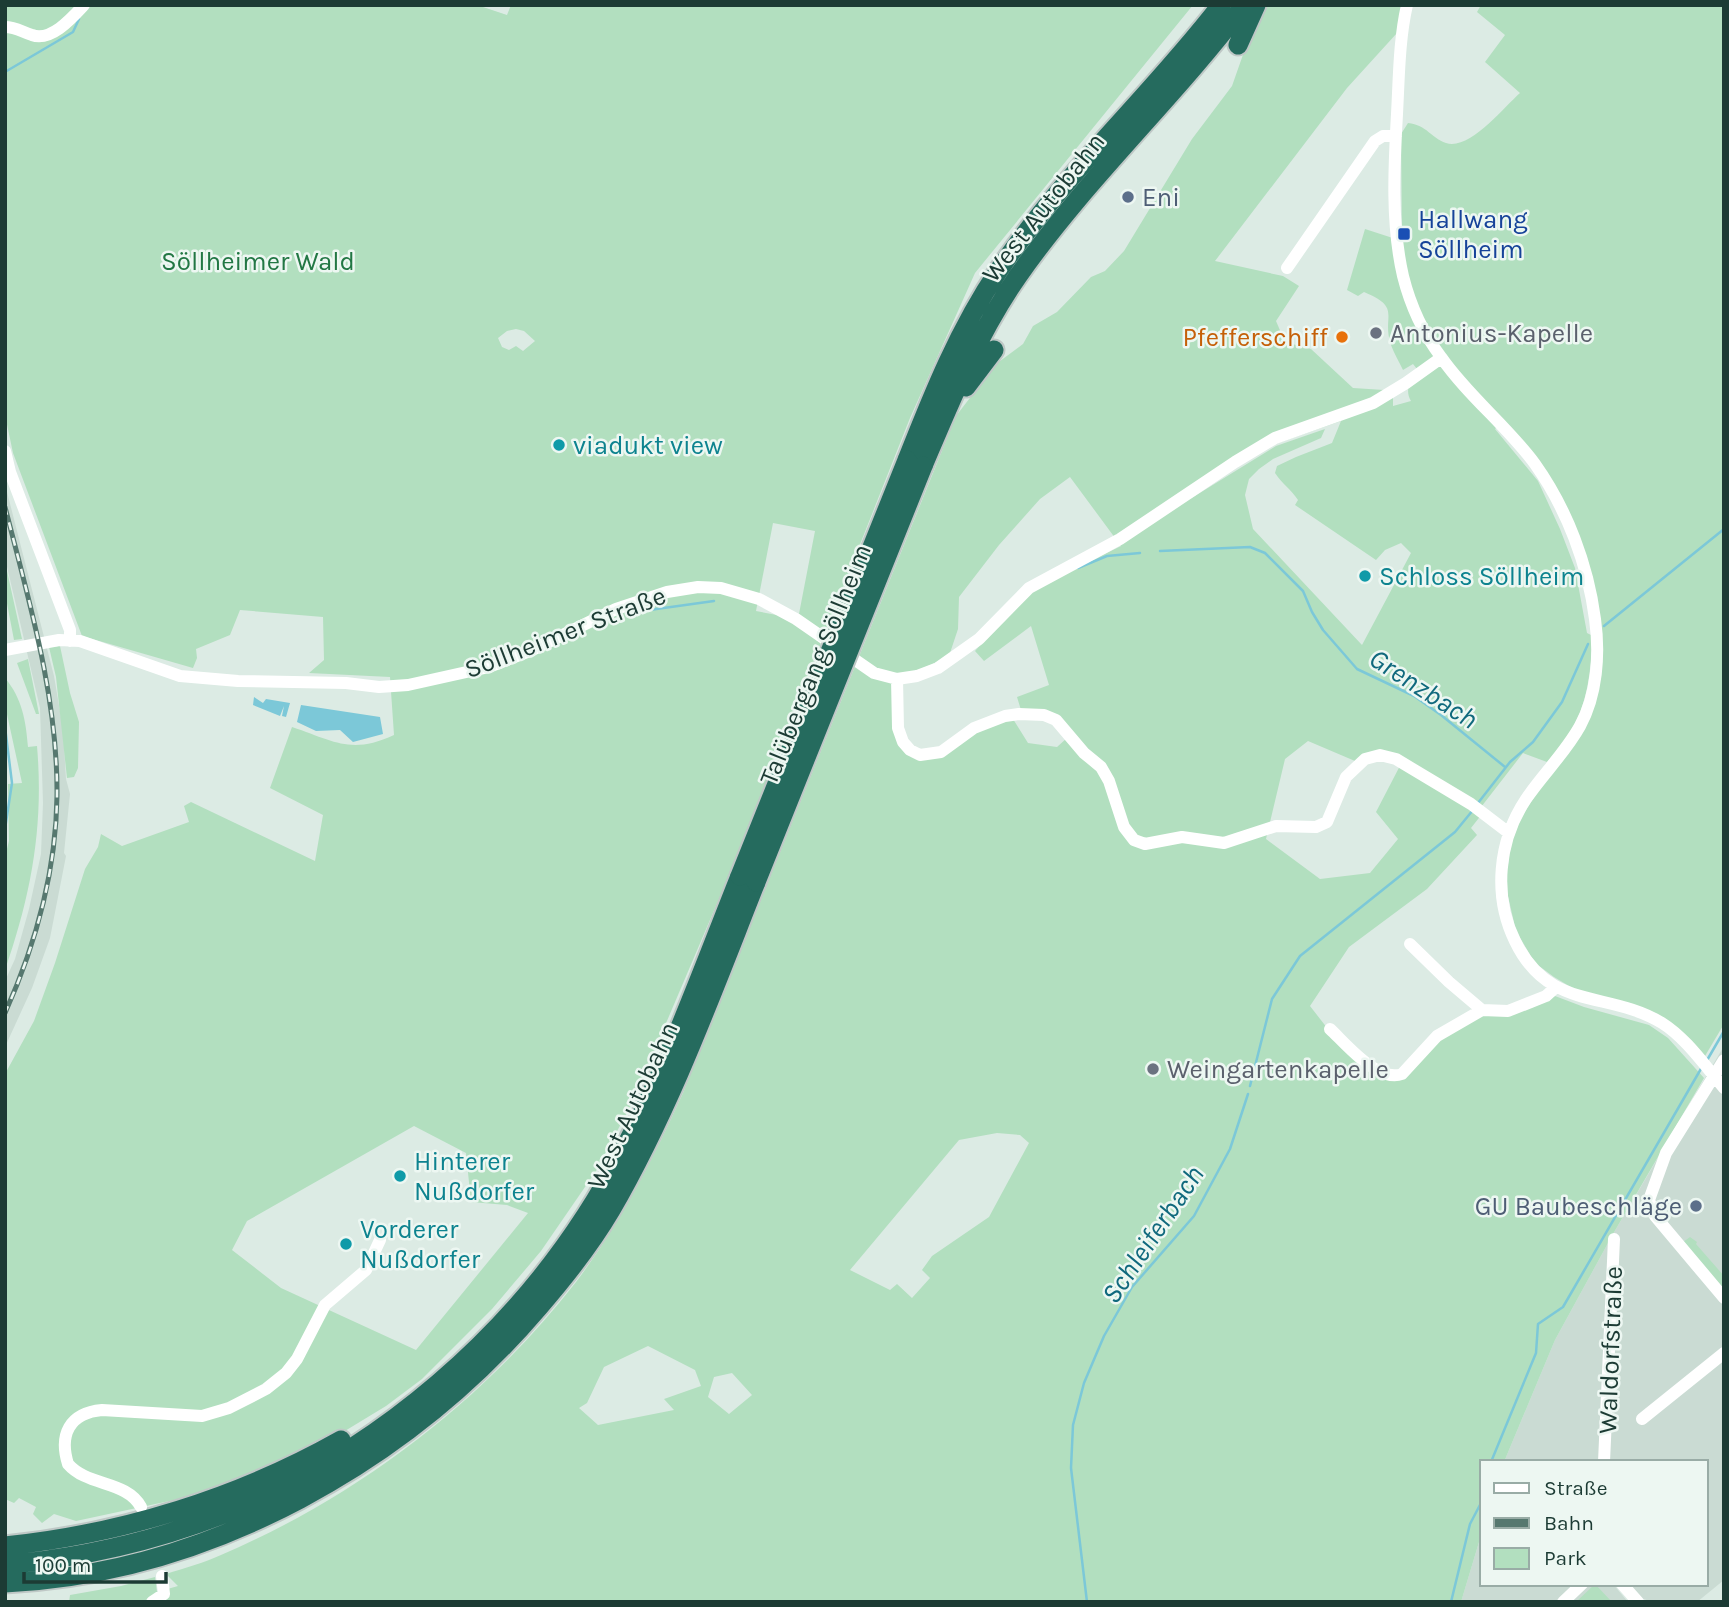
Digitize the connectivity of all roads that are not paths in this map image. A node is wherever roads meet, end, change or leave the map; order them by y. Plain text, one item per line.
1 (84, 5) edge
2 (1221, 5) edge
3 (1244, 5) edge
4 (1256, 5) edge
5 (1407, 5) edge
6 (5, 27) edge
7 (1238, 45) dead end
8 (1396, 136) junction
9 (1287, 268) dead end
10 (994, 350) dead end
11 (1441, 358) junction
12 (940, 425) junction
13 (5, 450) edge
14 (915, 463) junction
15 (70, 640) junction
16 (5, 650) edge
17 (897, 679) junction
18 (1509, 833) junction
19 (748, 879) junction
20 (1410, 944) dead end
21 (1556, 987) junction
22 (1482, 1010) junction
23 (1330, 1028) dead end
24 (1724, 1060) edge
25 (1713, 1075) junction
26 (1724, 1088) edge
27 (1614, 1239) dead end
28 (380, 1240) dead end
29 (1724, 1298) edge
30 (1724, 1353) edge
31 (1642, 1419) dead end
32 (390, 1421) junction
33 (1604, 1460) edge
34 (137, 1516) junction
35 (38, 1529) dead end
36 (5, 1546) edge
37 (5, 1564) edge
38 (162, 1576) dead end
39 (5, 1583) edge
40 (1579, 1586) edge
41 (1624, 1586) edge
42 (152, 1602) edge
43 (1563, 1602) edge
44 (1638, 1602) edge

1 - 6 street
2 - 14 highway, West Autobahn
3 - 12 highway, West Autobahn
4 - 7 highway
5 - 8 street
8 - 9 street
8 - 11 street
10 - 12 highway
11 - 17 street
11 - 18 street
12 - 14 highway, West Autobahn
13 - 15 street
14 - 19 highway, Talübergang Söllheim, bridge
15 - 16 street, Söllheimer Straße
15 - 17 street, Söllheimer Straße
17 - 18 street
18 - 21 street
19 - 32 highway, West Autobahn
19 - 39 highway, West Autobahn
20 - 22 street
21 - 22 street
21 - 25 street
22 - 23 street
24 - 25 street
25 - 26 street
25 - 29 street
27 - 33 street, Waldorfstraße
28 - 34 street
30 - 31 street
32 - 34 highway
32 - 37 highway, West Autobahn
34 - 35 highway
34 - 36 highway
38 - 42 street
40 - 43 street
41 - 44 street

